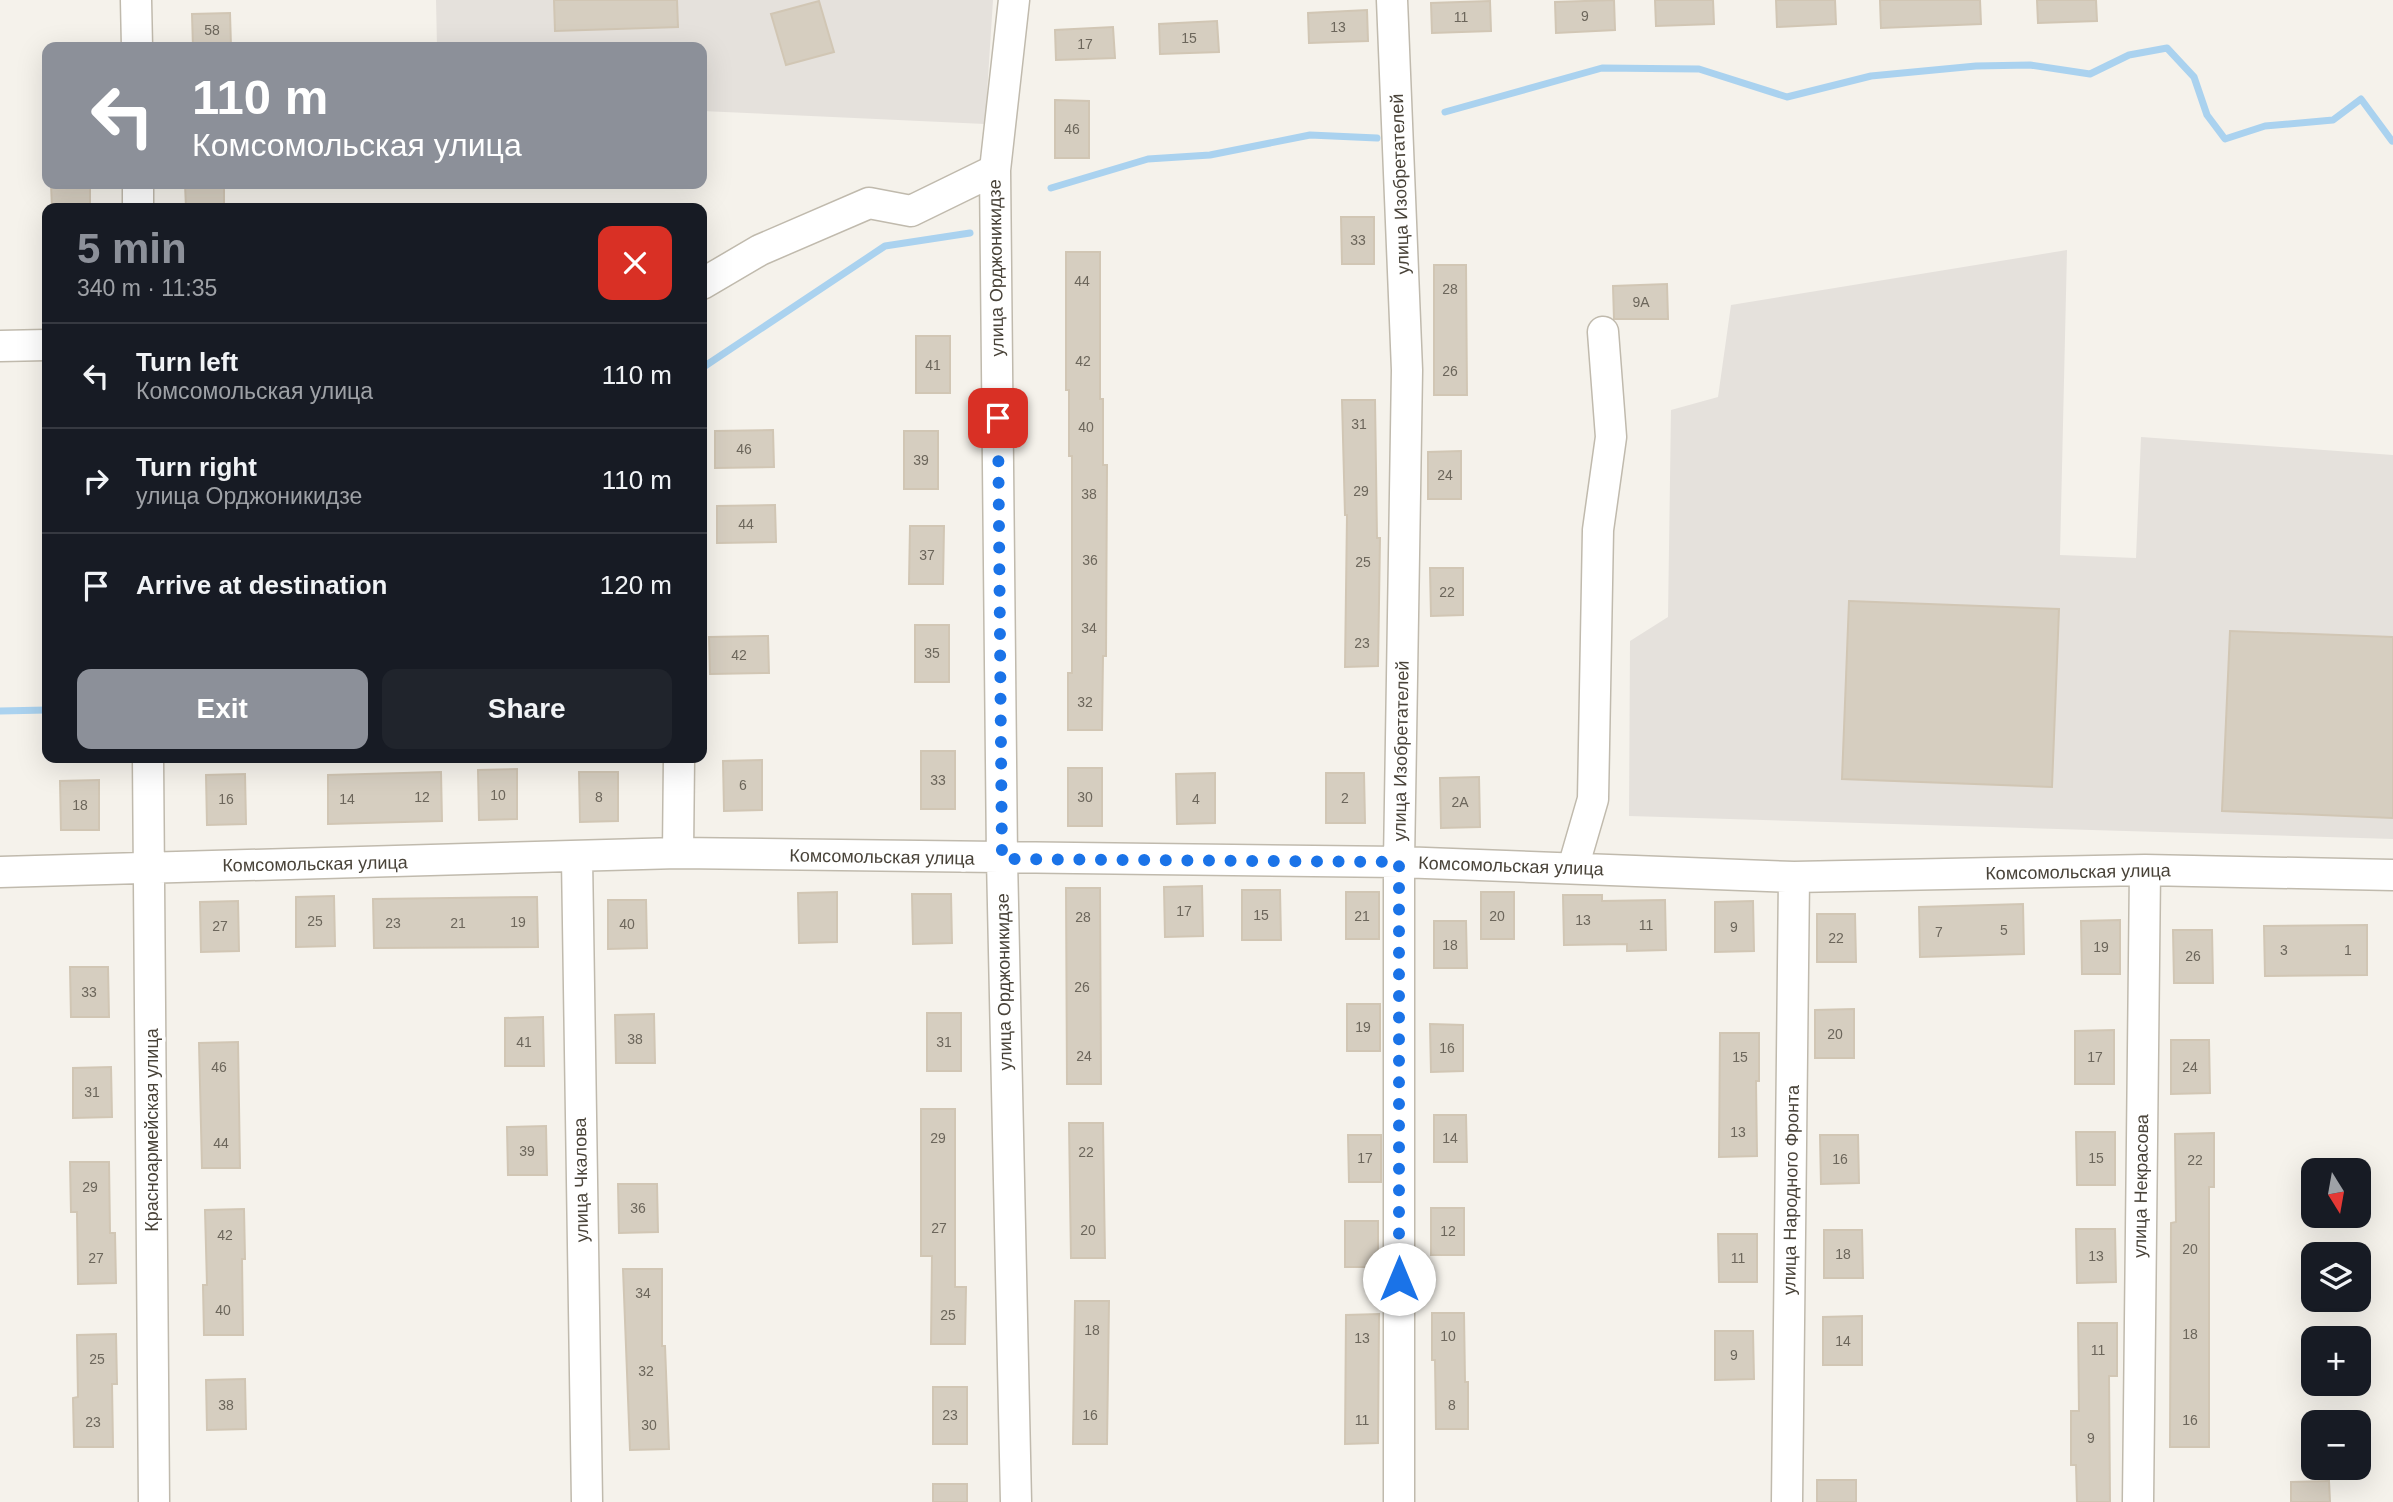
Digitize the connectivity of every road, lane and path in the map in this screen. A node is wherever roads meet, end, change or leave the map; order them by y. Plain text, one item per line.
1 (136, 0) edge
2 (1014, 0) edge
3 (1392, 0) edge
4 (137, 42) edge
5 (995, 170) junction
6 (707, 281) edge
7 (1602, 332) dead end
8 (42, 345) edge
9 (0, 346) edge
10 (148, 763) edge
11 (679, 763) edge
12 (678, 853) junction
13 (577, 858) junction
14 (1002, 859) junction
15 (1399, 862) junction
16 (150, 868) junction
17 (1573, 868) junction
18 (2145, 870) junction
19 (0, 872) edge
20 (2393, 875) edge
21 (1794, 877) junction
22 (154, 1502) edge
23 (587, 1502) edge
24 (1016, 1502) edge
25 (1399, 1502) edge
26 (1787, 1502) edge
27 (2138, 1502) edge

1 - 4 street
2 - 5 street, улица Орджоникидзе
3 - 15 street, улица Изобретателей
5 - 6 street
5 - 14 street, улица Орджоникидзе
7 - 17 street
8 - 9 street
10 - 16 street, Красноармейская улица
11 - 12 street
12 - 13 street, Комсомольская улица
12 - 14 street, Комсомольская улица
13 - 16 street, Комсомольская улица
13 - 23 street, улица Чкалова
14 - 15 street, Комсомольская улица
14 - 24 street, улица Орджоникидзе
15 - 17 street, Комсомольская улица
15 - 25 street, улица Изобретателей
16 - 19 street, Комсомольская улица
16 - 22 street, Красноармейская улица
17 - 21 street, Комсомольская улица
18 - 20 street, Комсомольская улица
18 - 21 street, Комсомольская улица
18 - 27 street, улица Некрасова
21 - 26 street, улица Народного Фронта

